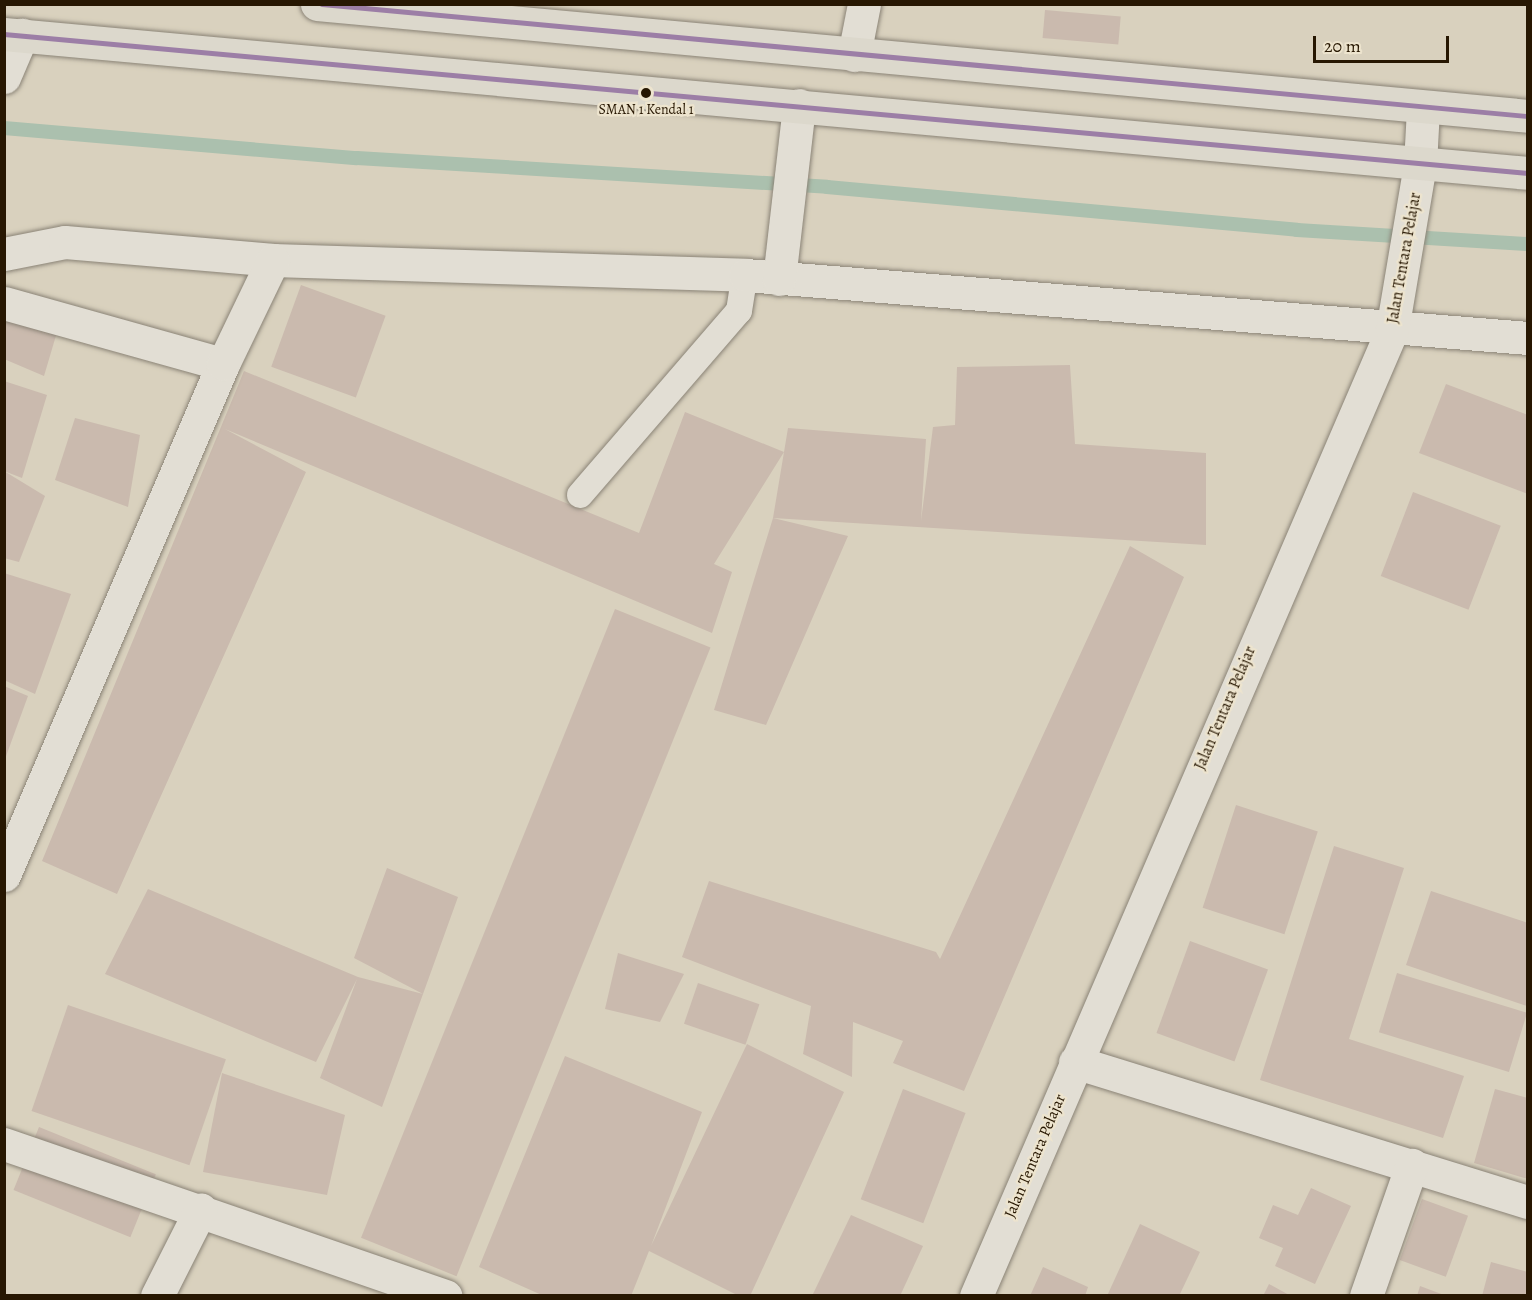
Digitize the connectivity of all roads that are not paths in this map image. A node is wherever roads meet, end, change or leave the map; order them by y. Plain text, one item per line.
1 (317, 4) edge
2 (864, 4) edge
3 (13, 35) edge
4 (854, 55) junction
5 (4, 77) edge
6 (799, 105) junction
7 (1423, 108) junction
8 (1527, 116) edge
9 (1420, 164) junction
10 (1527, 173) edge
11 (4, 254) edge
12 (273, 260) junction
13 (781, 265) junction
14 (746, 274) junction
15 (4, 303) edge
16 (1394, 318) junction
17 (1527, 338) edge
18 (222, 364) junction
19 (580, 495) dead end
20 (8, 855) edge
21 (1074, 1062) junction
22 (4, 1144) edge
23 (1412, 1165) junction
24 (1527, 1202) edge
25 (201, 1209) junction
26 (158, 1296) edge
27 (446, 1296) edge
28 (976, 1296) edge
29 (1366, 1296) edge

1 - 4 highway
2 - 4 street
3 - 5 street
3 - 6 highway
4 - 7 highway
6 - 9 highway
6 - 13 street
7 - 8 highway
7 - 9 street, Jalan Tentara Pelajar
9 - 10 highway
9 - 16 street, Jalan Tentara Pelajar
11 - 12 street
12 - 14 street
12 - 18 street
13 - 14 street
13 - 16 street
14 - 19 lane
15 - 18 street
16 - 17 street
16 - 21 street, Jalan Tentara Pelajar
18 - 20 street
21 - 23 street
21 - 28 street, Jalan Tentara Pelajar
22 - 25 street
23 - 24 street
23 - 29 street
25 - 26 street
25 - 27 street

